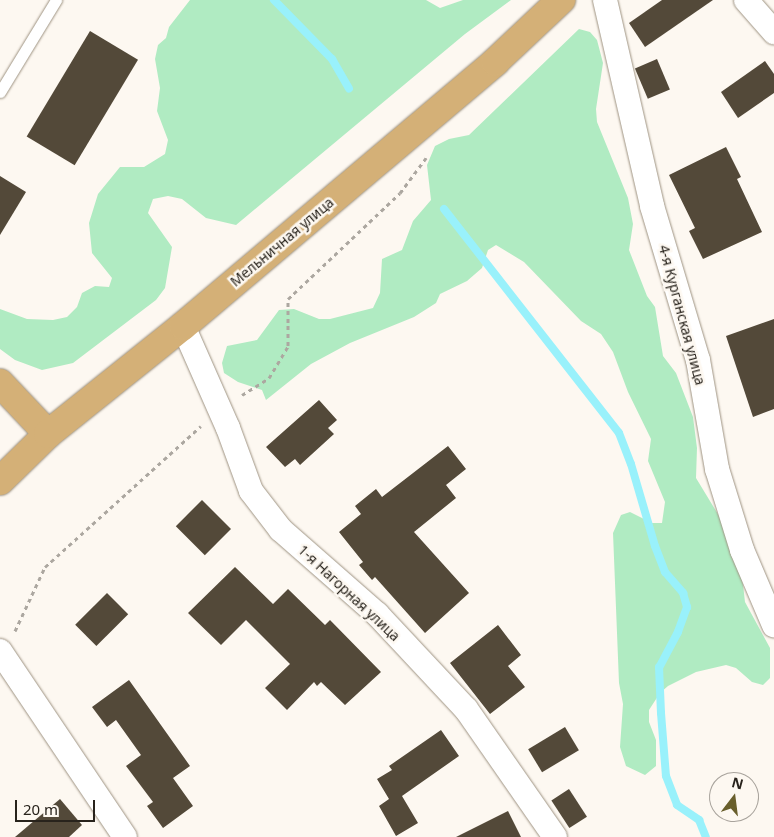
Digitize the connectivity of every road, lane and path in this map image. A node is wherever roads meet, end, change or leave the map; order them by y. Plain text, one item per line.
1 (56, 0) edge
2 (560, 0) edge
3 (605, 0) edge
4 (746, 0) edge
5 (774, 32) edge
6 (0, 92) edge
7 (428, 155) dead end
8 (183, 326) junction
9 (0, 383) edge
10 (220, 410) junction
11 (48, 434) junction
12 (0, 481) edge
13 (774, 625) edge
14 (2, 654) edge
15 (125, 837) edge
16 (555, 837) edge

1 - 6 lane
2 - 8 main road, Мельничная улица
3 - 13 street, 4-я Курганская улица
4 - 5 street
7 - 10 path
8 - 10 street, 1-я Нагорная улица
8 - 11 main road, Мельничная улица
9 - 11 main road
10 - 14 path
10 - 16 street, 1-я Нагорная улица
11 - 12 main road, Мельничная улица
14 - 15 street

